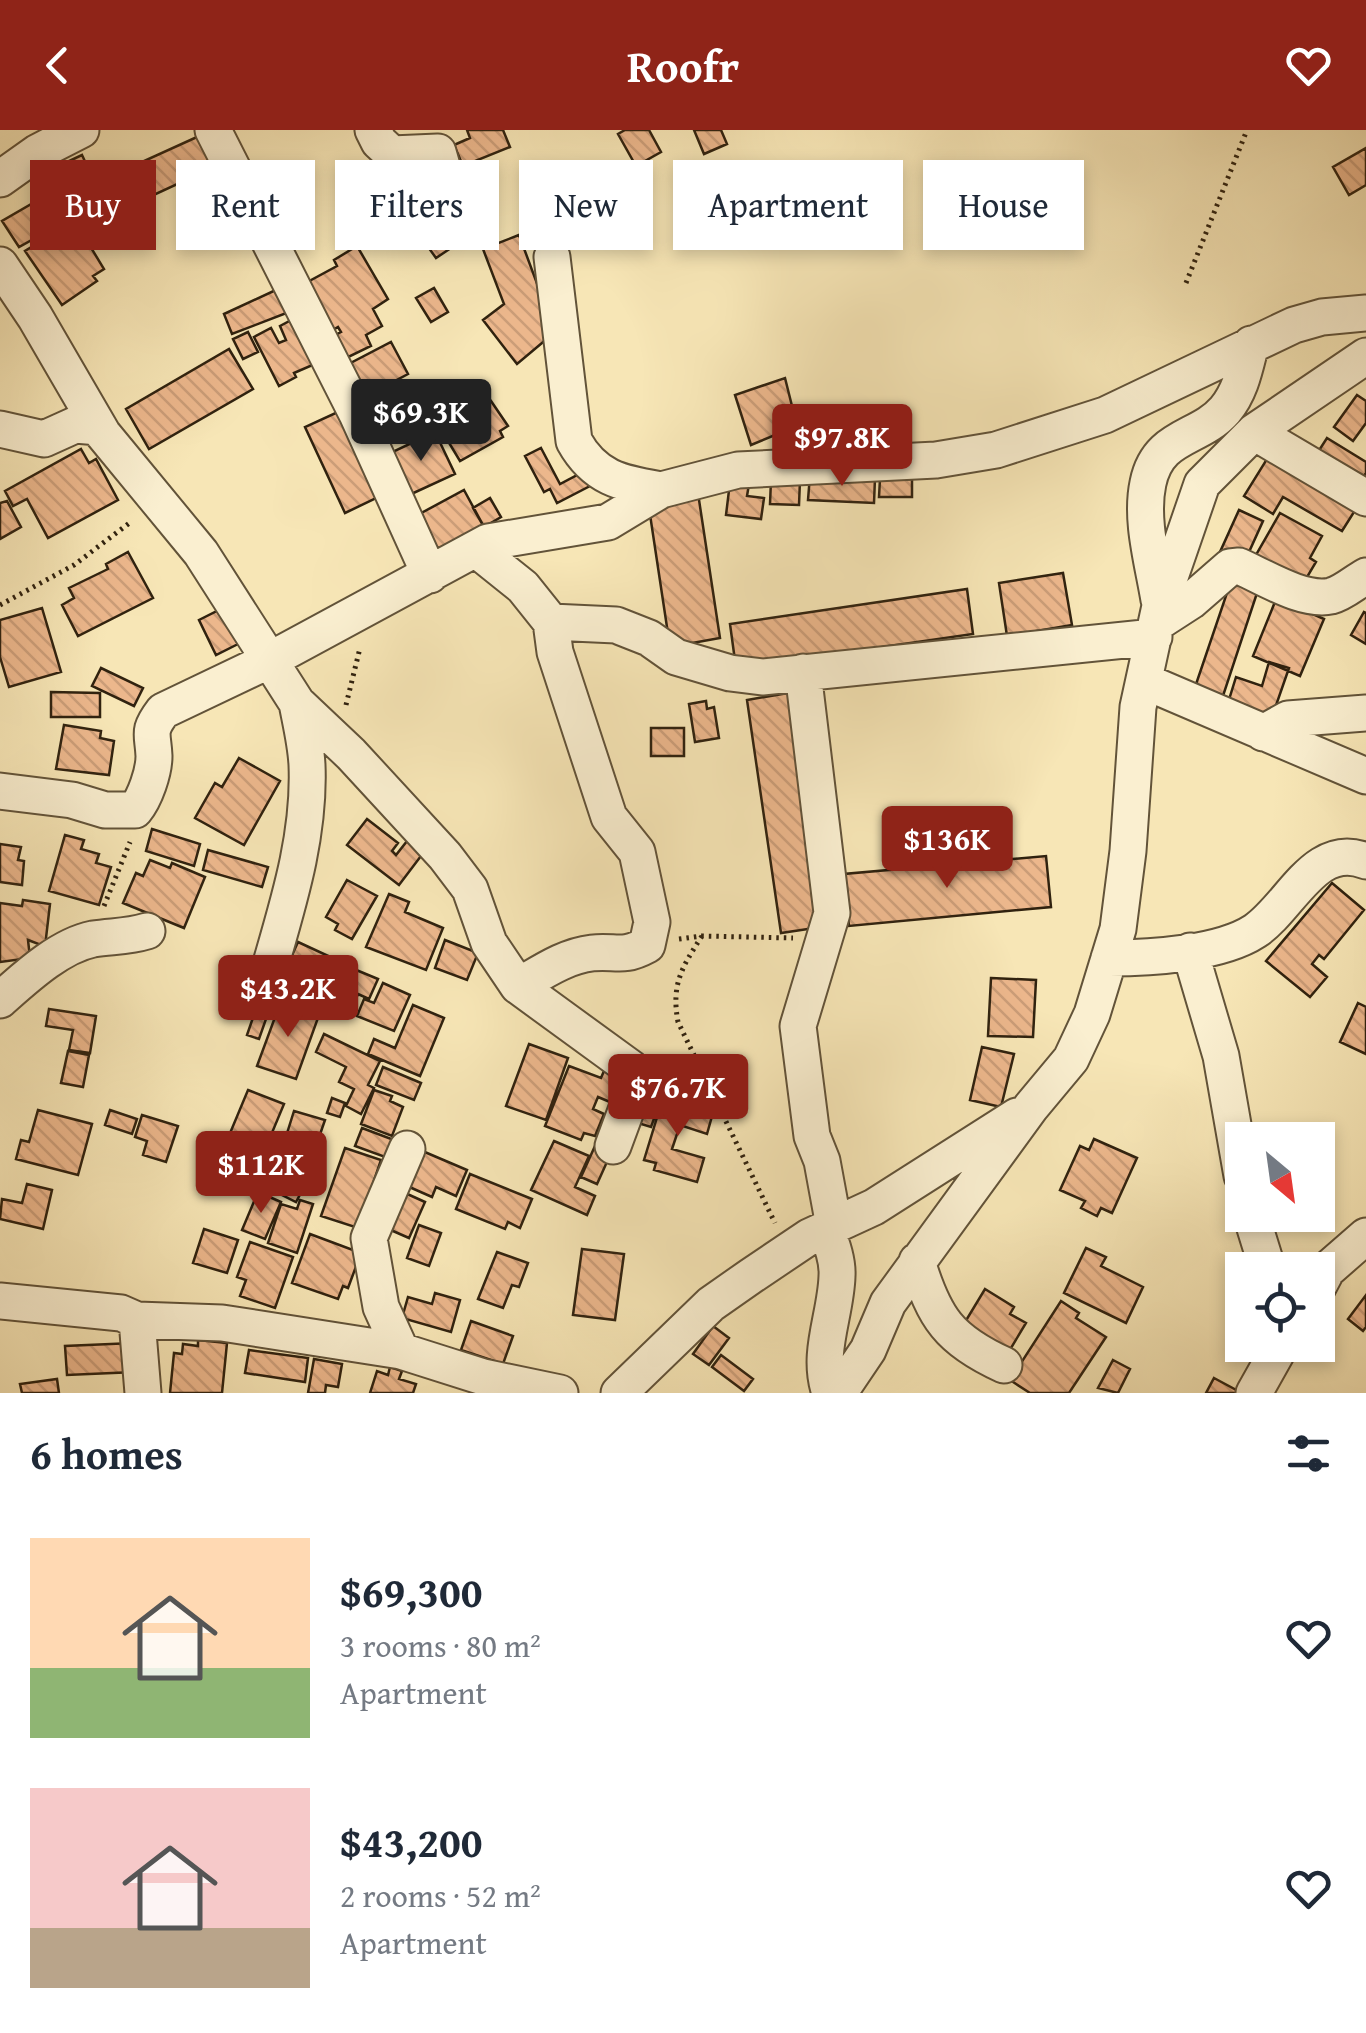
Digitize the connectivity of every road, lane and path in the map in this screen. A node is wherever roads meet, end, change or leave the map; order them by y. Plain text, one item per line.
1 (82, 130) edge
2 (213, 130) edge
3 (373, 130) edge
4 (1247, 130) edge
5 (440, 160) edge
6 (0, 179) edge
7 (552, 257) dead end
8 (0, 264) edge
9 (1186, 283) dead end
10 (1366, 313) edge
11 (1251, 344) junction
12 (1366, 356) edge
13 (99, 427) junction
14 (0, 429) edge
15 (1254, 432) junction
16 (660, 490) junction
17 (153, 496) junction
18 (1366, 498) edge
19 (476, 550) junction
20 (430, 575) junction
21 (1366, 576) edge
22 (0, 605) edge
23 (550, 622) junction
24 (1157, 622) junction
25 (364, 642) dead end
26 (268, 662) junction
27 (803, 672) junction
28 (1144, 681) junction
29 (297, 704) junction
30 (1366, 713) edge
31 (1366, 724) edge
32 (1263, 733) junction
33 (336, 740) junction
34 (1350, 769) edge
35 (0, 791) edge
36 (136, 810) junction
37 (1366, 861) edge
38 (147, 931) dead end
39 (702, 936) junction
40 (827, 936) junction
41 (76, 944) junction
42 (647, 945) junction
43 (1190, 951) junction
44 (1109, 958) junction
45 (268, 976) dead end
46 (518, 986) junction
47 (0, 1000) edge
48 (1031, 1108) junction
49 (1233, 1122) edge
50 (614, 1146) dead end
51 (407, 1148) dead end
52 (830, 1228) junction
53 (1366, 1236) edge
54 (789, 1251) junction
55 (918, 1261) junction
56 (1335, 1263) edge
57 (0, 1273) edge
58 (0, 1301) edge
59 (42, 1305) junction
60 (137, 1320) junction
61 (401, 1351) junction
62 (1268, 1362) edge
63 (1004, 1365) dead end
64 (482, 1385) edge
65 (143, 1393) edge
66 (560, 1393) edge
67 (619, 1393) edge
68 (830, 1393) edge
69 (839, 1393) edge
70 (1254, 1393) edge

1 - 6 street
2 - 20 street
3 - 5 street
4 - 9 path
7 - 16 street
8 - 13 street
10 - 11 street
11 - 16 street
11 - 24 street
12 - 15 street
13 - 14 street
13 - 17 street
15 - 18 street
15 - 24 street
16 - 19 street
17 - 22 path
17 - 26 street
19 - 20 street
19 - 23 street
20 - 26 street
21 - 24 street
23 - 27 street
23 - 42 street
24 - 27 street
24 - 28 street
25 - 33 path
26 - 29 street
26 - 36 street
27 - 40 street
28 - 32 street
28 - 44 street
29 - 33 street
29 - 45 street
30 - 32 street
31 - 34 street
32 - 34 street
33 - 46 street
35 - 36 street
36 - 41 path
37 - 43 street
38 - 41 street
39 - 40 path
39 - 42 path
39 - 54 path
40 - 52 street
41 - 47 street
42 - 46 street
43 - 44 street
43 - 49 street
44 - 48 street
46 - 50 street
48 - 52 street
48 - 55 street
51 - 61 street
52 - 54 street
52 - 68 street
53 - 56 street
54 - 67 street
55 - 63 street
55 - 69 street
57 - 59 street
58 - 59 street
59 - 60 street
60 - 61 street
60 - 65 street
61 - 64 street
62 - 70 street
64 - 66 street

